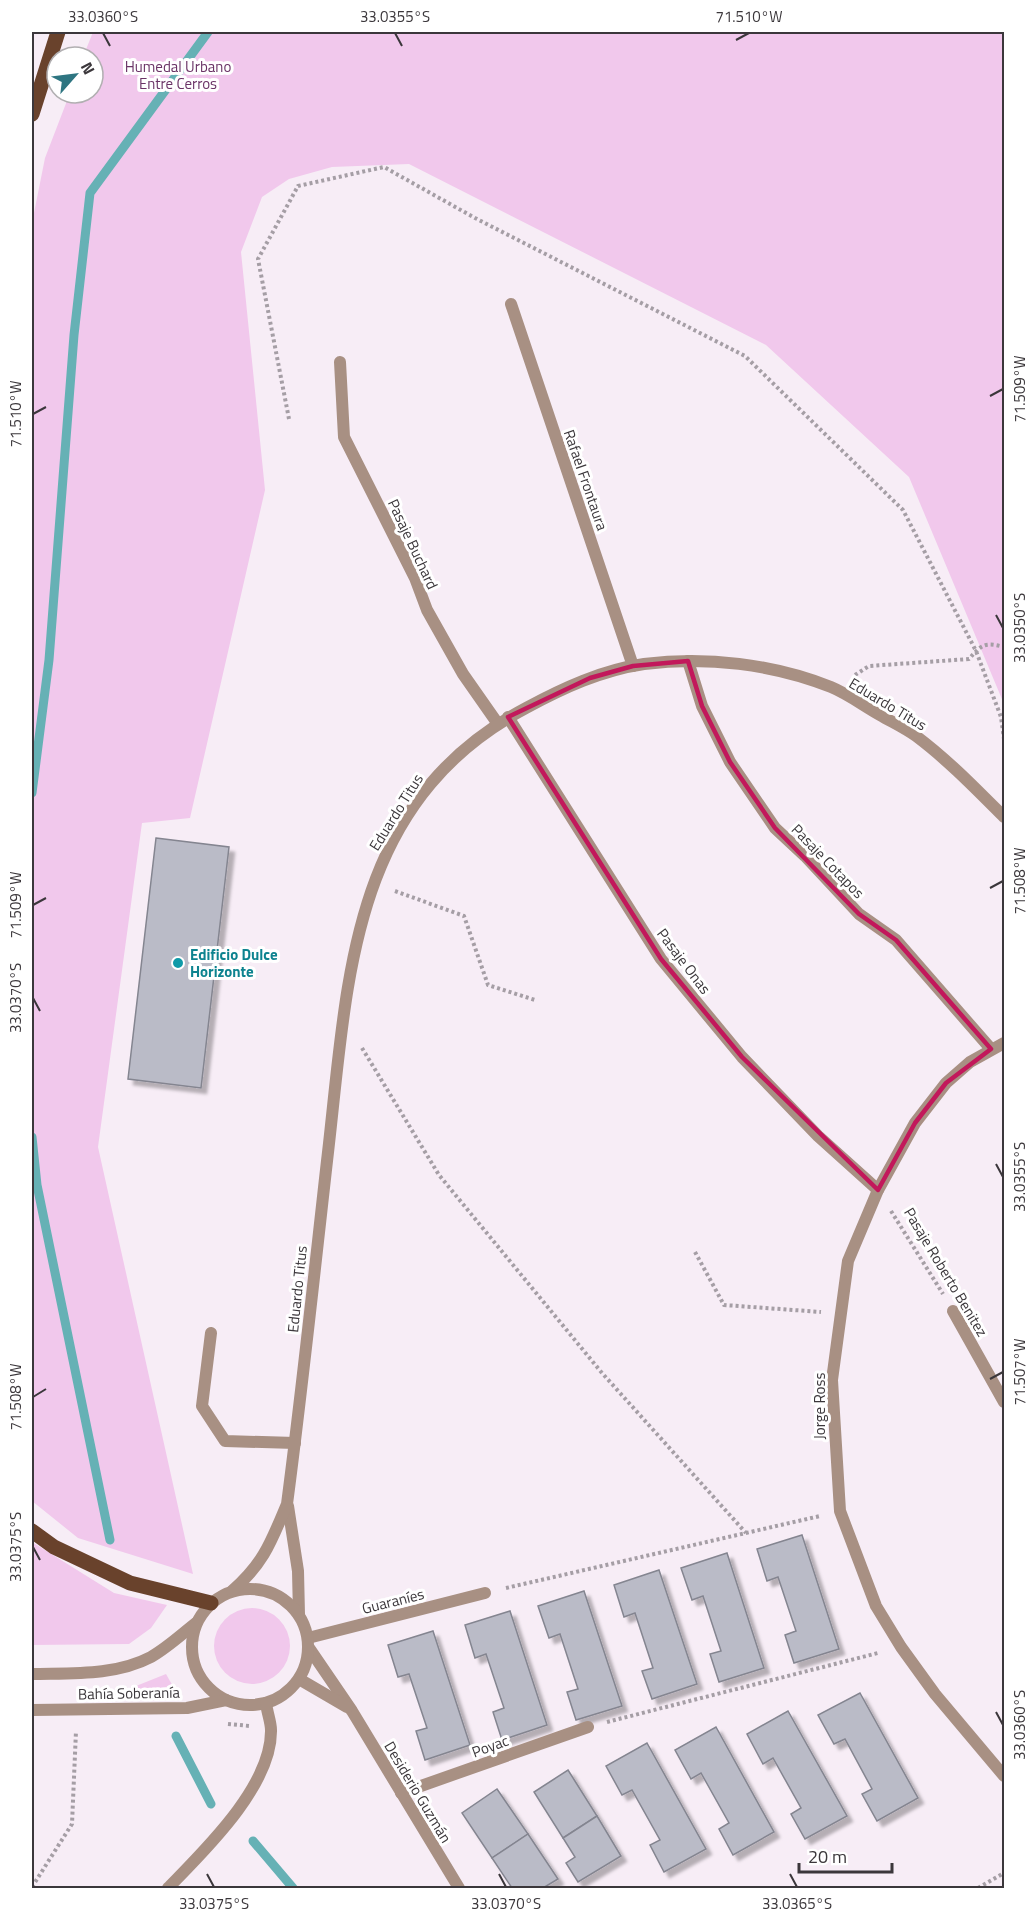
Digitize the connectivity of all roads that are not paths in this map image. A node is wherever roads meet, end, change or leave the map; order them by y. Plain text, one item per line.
1 (58, 32) edge
2 (32, 114) edge
3 (511, 304) dead end
4 (340, 362) dead end
5 (688, 661) junction
6 (633, 666) junction
7 (503, 721) junction
8 (1005, 817) edge
9 (1005, 1042) edge
10 (991, 1049) junction
11 (878, 1190) junction
12 (953, 1311) road end
13 (211, 1333) dead end
14 (1005, 1402) edge
15 (295, 1443) junction
16 (287, 1504) junction
17 (32, 1531) edge
18 (232, 1591) junction
19 (485, 1593) road end
20 (211, 1603) junction
21 (298, 1615) junction
22 (196, 1623) junction
23 (308, 1643) junction
24 (32, 1674) edge
25 (299, 1679) junction
26 (226, 1700) junction
27 (266, 1703) junction
28 (32, 1710) edge
29 (352, 1711) junction
30 (588, 1727) road end
31 (1005, 1776) edge
32 (401, 1793) junction
33 (168, 1888) edge
34 (459, 1888) edge

1 - 2 main road
3 - 6 street, Rafael Frontaura
4 - 7 street, Pasaje Buchard
5 - 6 street, Eduardo Titus
5 - 8 street, Eduardo Titus
5 - 10 street, Pasaje Cotapos
6 - 7 street, Eduardo Titus
7 - 11 street, Pasaje Onas
7 - 15 street, Eduardo Titus
9 - 10 street, Jorge Ross
10 - 11 street, Jorge Ross
11 - 31 street, Jorge Ross
12 - 14 street, Pasaje Roberto Benitez
13 - 15 street
15 - 16 street, Eduardo Titus
16 - 18 street, Eduardo Titus
16 - 21 street, Eduardo Titus
17 - 20 main road
18 - 20 street, Eduardo Titus
18 - 21 street, Eduardo Titus
19 - 23 street, Guaraníes
20 - 22 street, Eduardo Titus
21 - 23 street, Eduardo Titus
22 - 24 street, Bahía Soberanía
22 - 26 street
23 - 25 street
23 - 29 street, Desiderio Guzmán
25 - 27 street
25 - 29 street, Desiderio Guzmán
26 - 27 street
26 - 28 street, Bahía Soberanía
27 - 33 street
29 - 32 street, Desiderio Guzmán
30 - 32 street, Poyac
32 - 34 street, Desiderio Guzmán

